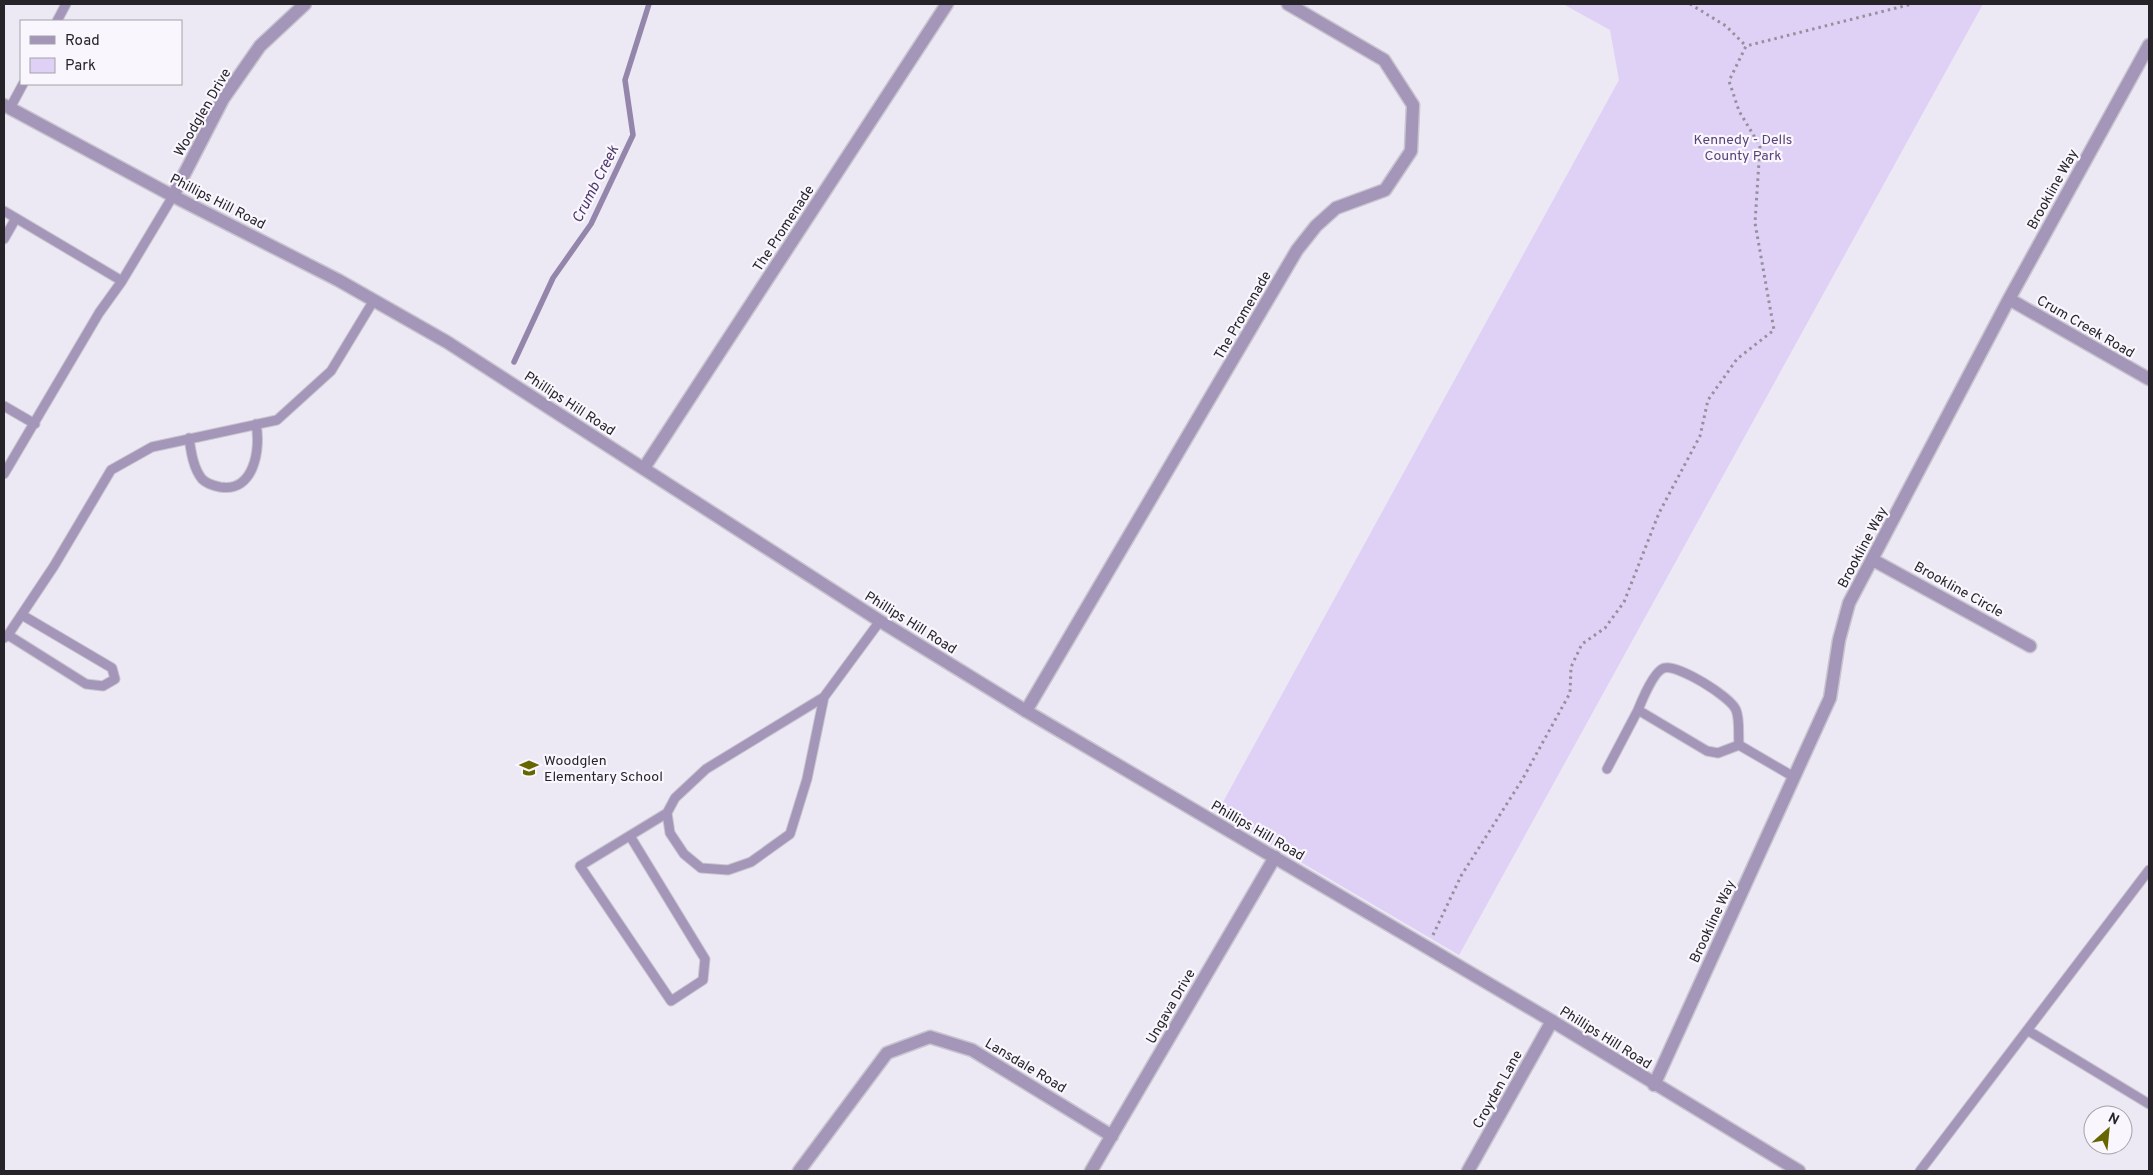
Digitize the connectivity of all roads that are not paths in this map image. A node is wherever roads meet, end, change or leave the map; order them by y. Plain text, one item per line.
1 (66, 4) edge
2 (305, 4) edge
3 (947, 4) edge
4 (1288, 4) edge
5 (58, 20) edge
6 (2149, 45) edge
7 (22, 85) edge
8 (7, 107) edge
9 (173, 196) junction
10 (4, 211) edge
11 (16, 218) junction
12 (4, 239) edge
13 (122, 281) junction
14 (2009, 299) junction
15 (374, 300) junction
16 (2149, 379) edge
17 (4, 406) edge
18 (35, 424) junction
19 (256, 424) junction
20 (189, 438) junction
21 (644, 468) junction
22 (4, 474) edge
23 (1873, 560) junction
24 (22, 614) junction
25 (880, 621) junction
26 (6, 636) edge
27 (2030, 646) dead end
28 (824, 697) junction
29 (1638, 710) junction
30 (1026, 711) junction
31 (1739, 745) junction
32 (1607, 769) dead end
33 (1794, 777) junction
34 (667, 813) junction
35 (630, 836) junction
36 (1275, 857) junction
37 (2149, 870) edge
38 (1552, 1021) junction
39 (2027, 1030) junction
40 (1654, 1085) junction
41 (2149, 1104) edge
42 (1112, 1136) junction
43 (799, 1171) edge
44 (1092, 1171) edge
45 (1468, 1171) edge
46 (1799, 1171) edge
47 (1920, 1171) edge

1 - 5 lane
2 - 9 street, Woodglen Drive
3 - 21 street, The Promenade
4 - 30 street, The Promenade
6 - 14 street, Brookline Way
7 - 8 lane
8 - 9 street, Phillips Hill Road
9 - 13 lane
9 - 15 street, Phillips Hill Road
10 - 11 lane
11 - 12 lane
11 - 13 lane
13 - 18 lane
14 - 16 street, Crum Creek Road
14 - 23 street, Brookline Way
15 - 19 lane
15 - 21 street, Phillips Hill Road
17 - 18 lane
18 - 22 lane
19 - 20 lane
19 - 20 lane
20 - 24 lane
21 - 25 street, Phillips Hill Road
23 - 27 street, Brookline Circle
23 - 33 street, Brookline Way
24 - 26 lane
24 - 26 lane
25 - 28 lane
25 - 30 street, Phillips Hill Road
28 - 34 lane
28 - 34 lane
29 - 31 lane
29 - 31 lane
29 - 32 lane
30 - 36 street, Phillips Hill Road
31 - 33 lane
33 - 40 street, Brookline Way
34 - 35 lane
35 - 35 lane
36 - 38 street, Phillips Hill Road
36 - 42 street, Ungava Drive
37 - 39 lane
38 - 40 street, Phillips Hill Road
38 - 45 street, Croyden Lane
39 - 41 lane
39 - 47 lane
40 - 46 street, Phillips Hill Road
42 - 43 street, Lansdale Road
42 - 44 street, Ungava Drive

